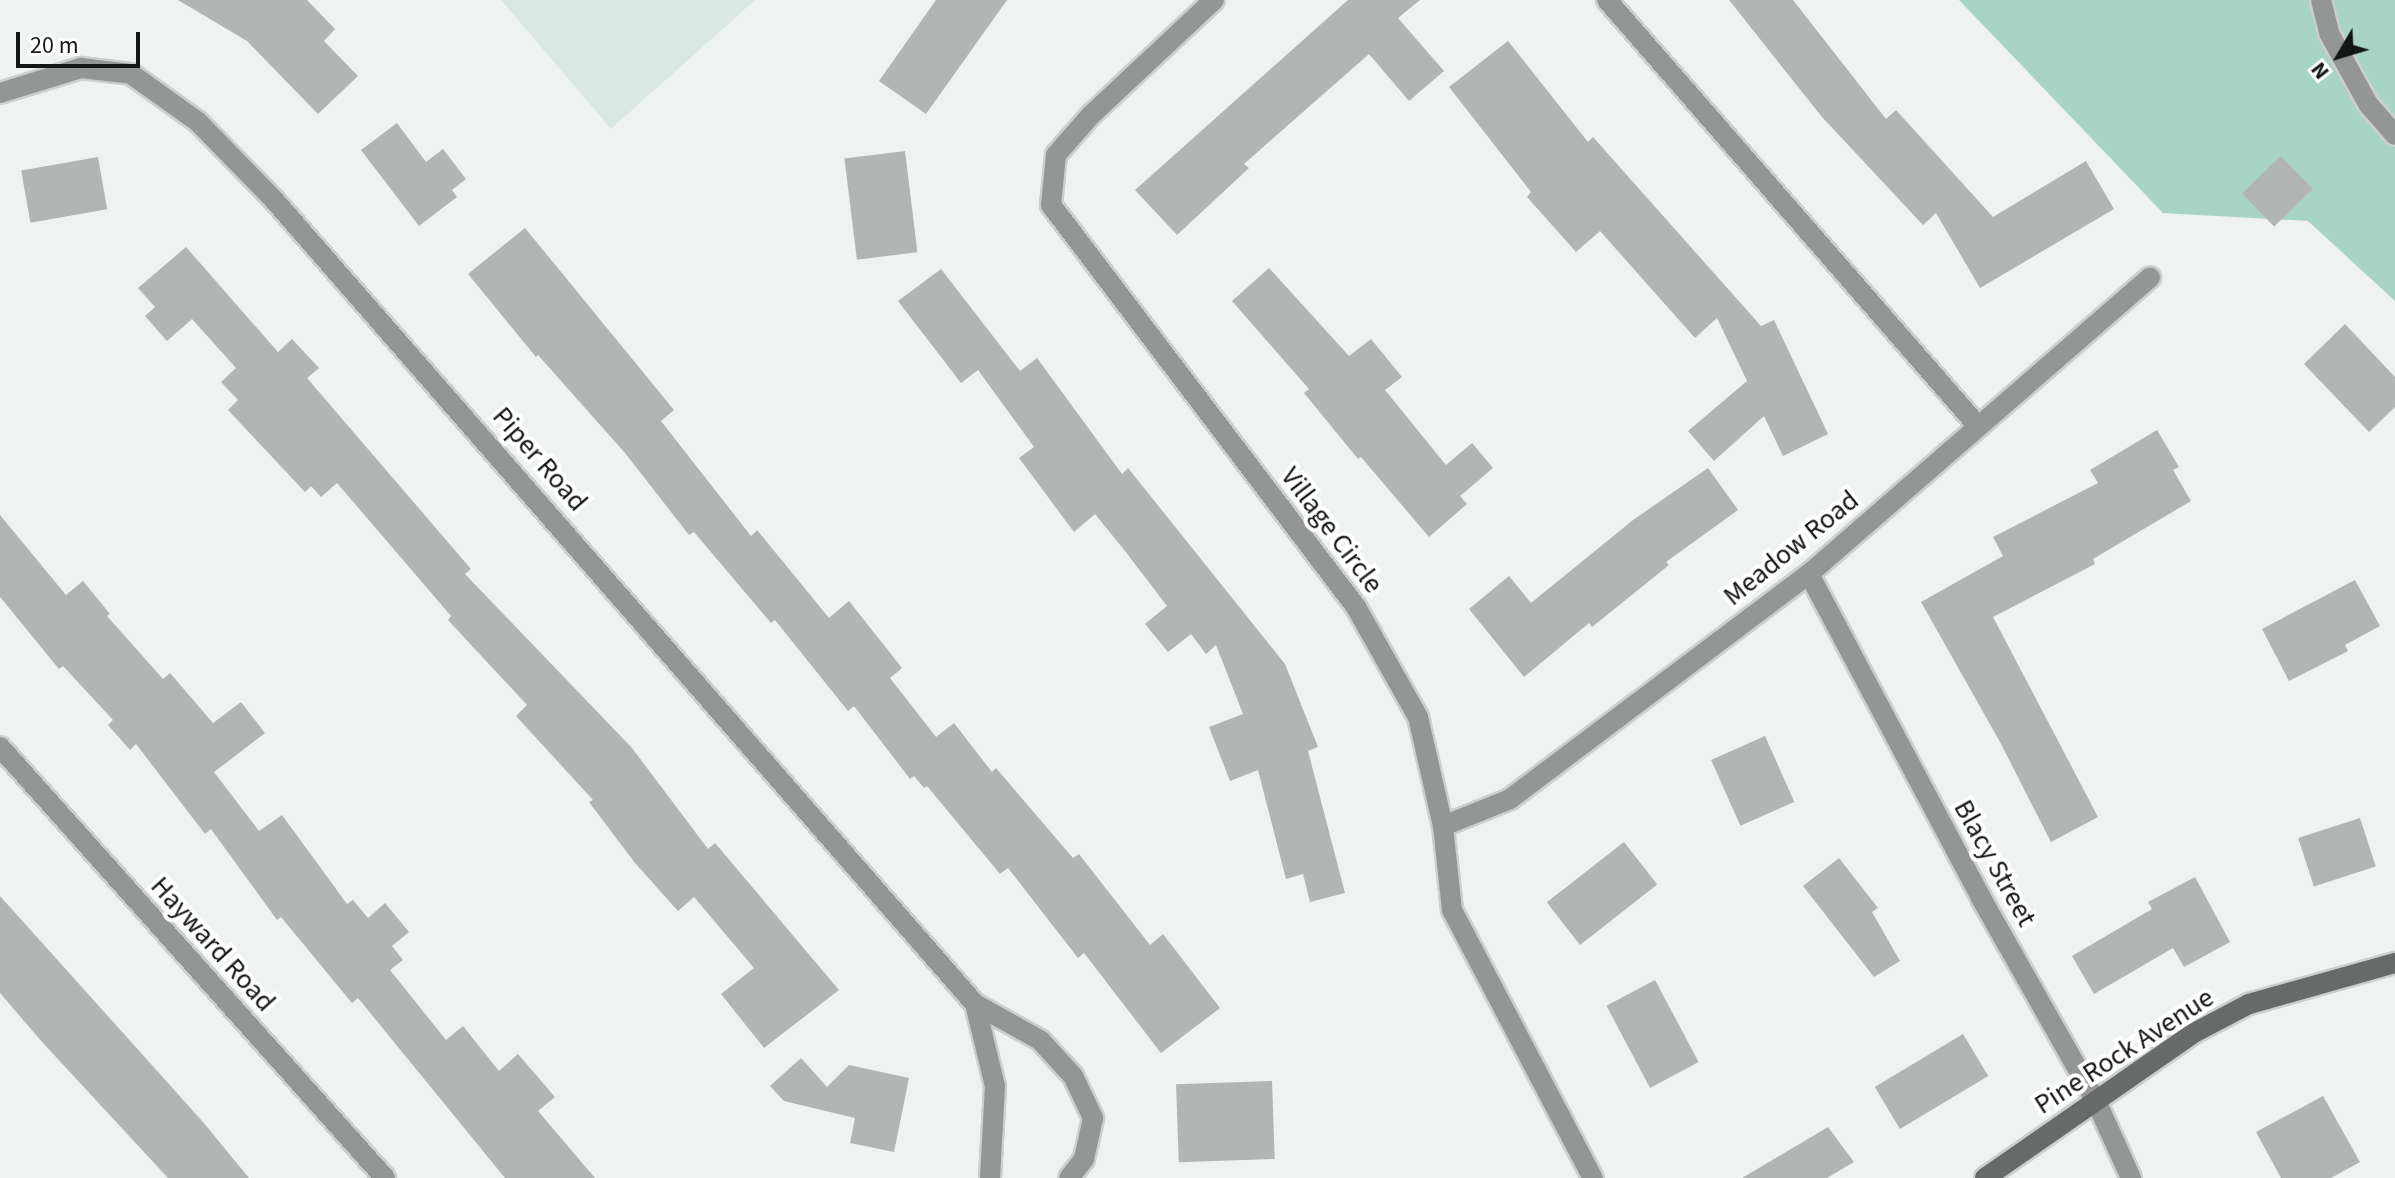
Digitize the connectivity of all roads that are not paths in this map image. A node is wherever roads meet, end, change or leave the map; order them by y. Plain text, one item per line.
1 (1214, 0) edge
2 (1607, 0) edge
3 (2321, 0) edge
4 (0, 93) edge
5 (2395, 135) edge
6 (2150, 278) dead end
7 (1977, 425) junction
8 (1809, 574) junction
9 (0, 747) edge
10 (1443, 826) junction
11 (2395, 963) edge
12 (975, 1004) junction
13 (2096, 1101) junction
14 (385, 1178) edge
15 (990, 1178) edge
16 (1069, 1178) edge
17 (1593, 1178) edge
18 (1985, 1178) edge
19 (2131, 1178) edge

1 - 10 street, Village Circle
2 - 7 street
3 - 5 street
4 - 12 street, Piper Road
6 - 7 street, Meadow Road
7 - 8 street, Meadow Road
8 - 10 street, Meadow Road
8 - 13 street, Blacy Street
9 - 14 street, Hayward Road
10 - 17 street, Village Circle
11 - 13 street, Pine Rock Avenue
12 - 15 street, Piper Road
12 - 16 street, Piper Road
13 - 18 street, Pine Rock Avenue
13 - 19 street, Blacy Street

